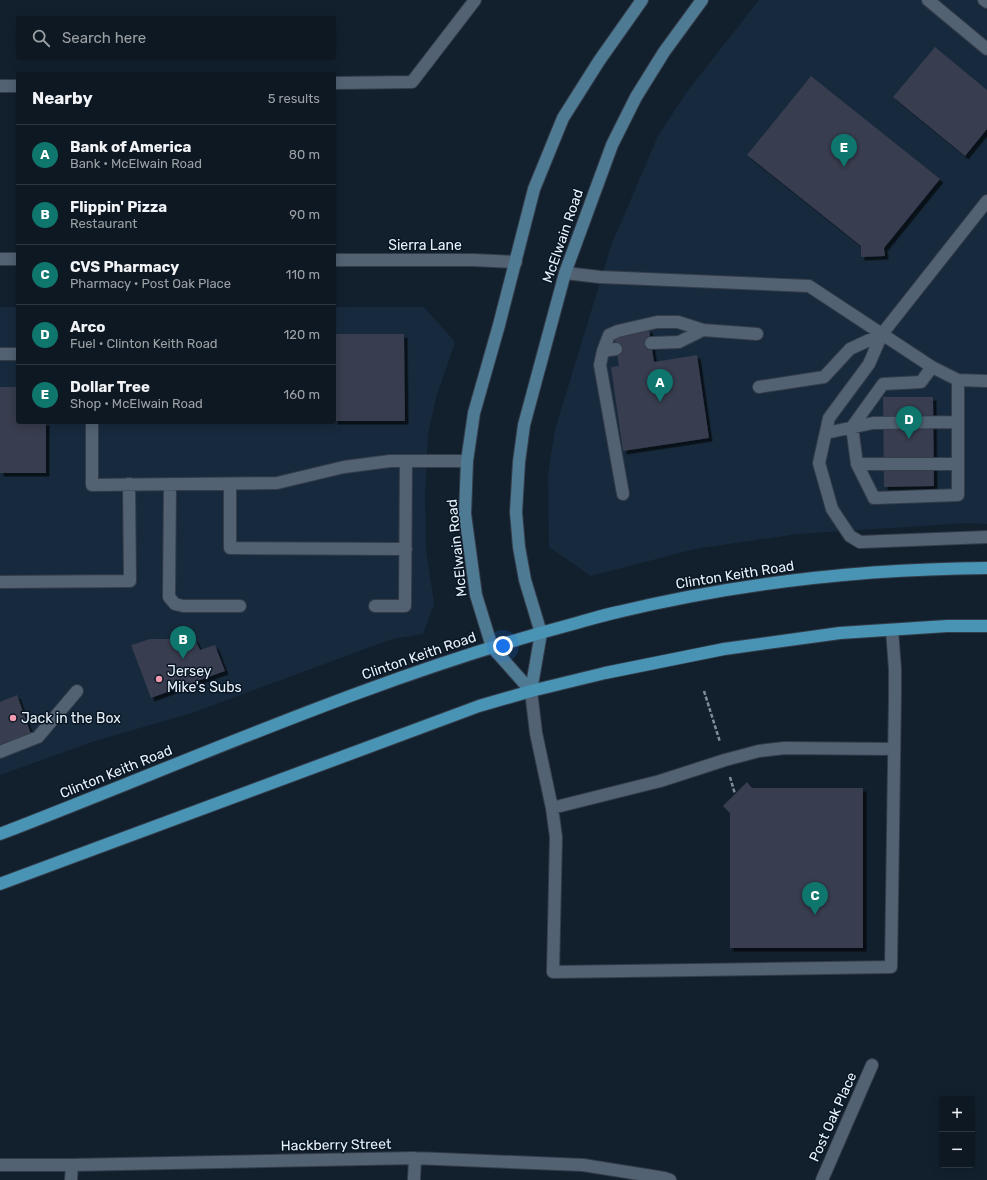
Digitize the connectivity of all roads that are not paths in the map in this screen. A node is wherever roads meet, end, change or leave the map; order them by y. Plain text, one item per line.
1 (475, 0) edge
2 (642, 0) edge
3 (702, 0) edge
4 (928, 0) edge
5 (984, 0) edge
6 (987, 2) edge
7 (987, 49) edge
8 (336, 83) edge
9 (0, 86) edge
10 (16, 86) edge
11 (987, 201) edge
12 (0, 259) edge
13 (16, 259) edge
14 (336, 260) edge
15 (516, 262) junction
16 (564, 273) junction
17 (703, 330) junction
18 (757, 334) dead end
19 (882, 334) junction
20 (651, 343) dead end
21 (616, 349) dead end
22 (603, 351) junction
23 (0, 354) edge
24 (16, 354) edge
25 (932, 367) junction
26 (958, 380) junction
27 (987, 381) edge
28 (759, 387) dead end
29 (958, 422) junction
30 (92, 424) edge
31 (852, 427) junction
32 (826, 433) junction
33 (406, 461) junction
34 (467, 461) junction
35 (857, 464) junction
36 (958, 464) junction
37 (129, 484) junction
38 (170, 484) junction
39 (230, 484) junction
40 (623, 494) dead end
41 (987, 537) edge
42 (406, 549) junction
43 (987, 568) edge
44 (0, 582) edge
45 (240, 606) dead end
46 (375, 606) dead end
47 (987, 626) edge
48 (892, 630) junction
49 (541, 633) junction
50 (492, 647) junction
51 (77, 691) dead end
52 (531, 691) junction
53 (894, 749) junction
54 (0, 752) edge
55 (552, 808) junction
56 (0, 834) edge
57 (0, 884) edge
58 (872, 1066) dead end
59 (415, 1158) junction
60 (0, 1165) edge
61 (72, 1165) junction
62 (71, 1180) edge
63 (414, 1180) edge
64 (670, 1180) edge
65 (822, 1180) edge

1 - 8 street
2 - 15 main road, McElwain Road
3 - 16 main road, McElwain Road
4 - 7 street
5 - 6 street
9 - 10 street
11 - 19 street
12 - 13 street
14 - 15 street, Sierra Lane
15 - 34 main road, McElwain Road
16 - 19 street
16 - 49 main road, McElwain Road
17 - 18 street
17 - 20 street
17 - 22 street
19 - 25 street
19 - 28 street
19 - 32 street
21 - 22 street
22 - 40 street
23 - 24 street
25 - 26 street
25 - 31 street
26 - 27 street
26 - 29 street
29 - 31 street
29 - 36 street
30 - 37 street
31 - 32 street
31 - 35 street
32 - 41 street
33 - 34 street
33 - 39 street
33 - 42 street
34 - 50 main road, McElwain Road
35 - 36 street
35 - 36 street
37 - 38 street
37 - 44 street
38 - 39 street
38 - 45 street
39 - 42 street
42 - 46 street
43 - 49 main road, Clinton Keith Road
47 - 48 main road
48 - 52 main road
48 - 53 street
49 - 50 main road, Clinton Keith Road
49 - 52 main road, McElwain Road
50 - 52 main road, McElwain Road
50 - 56 main road, Clinton Keith Road
51 - 54 street
52 - 55 street
52 - 57 main road
53 - 55 street
53 - 55 street
58 - 65 street, Post Oak Place
59 - 61 street, Hackberry Street
59 - 63 street
59 - 64 street, Hackberry Street
60 - 61 street, Hackberry Street
61 - 62 street

